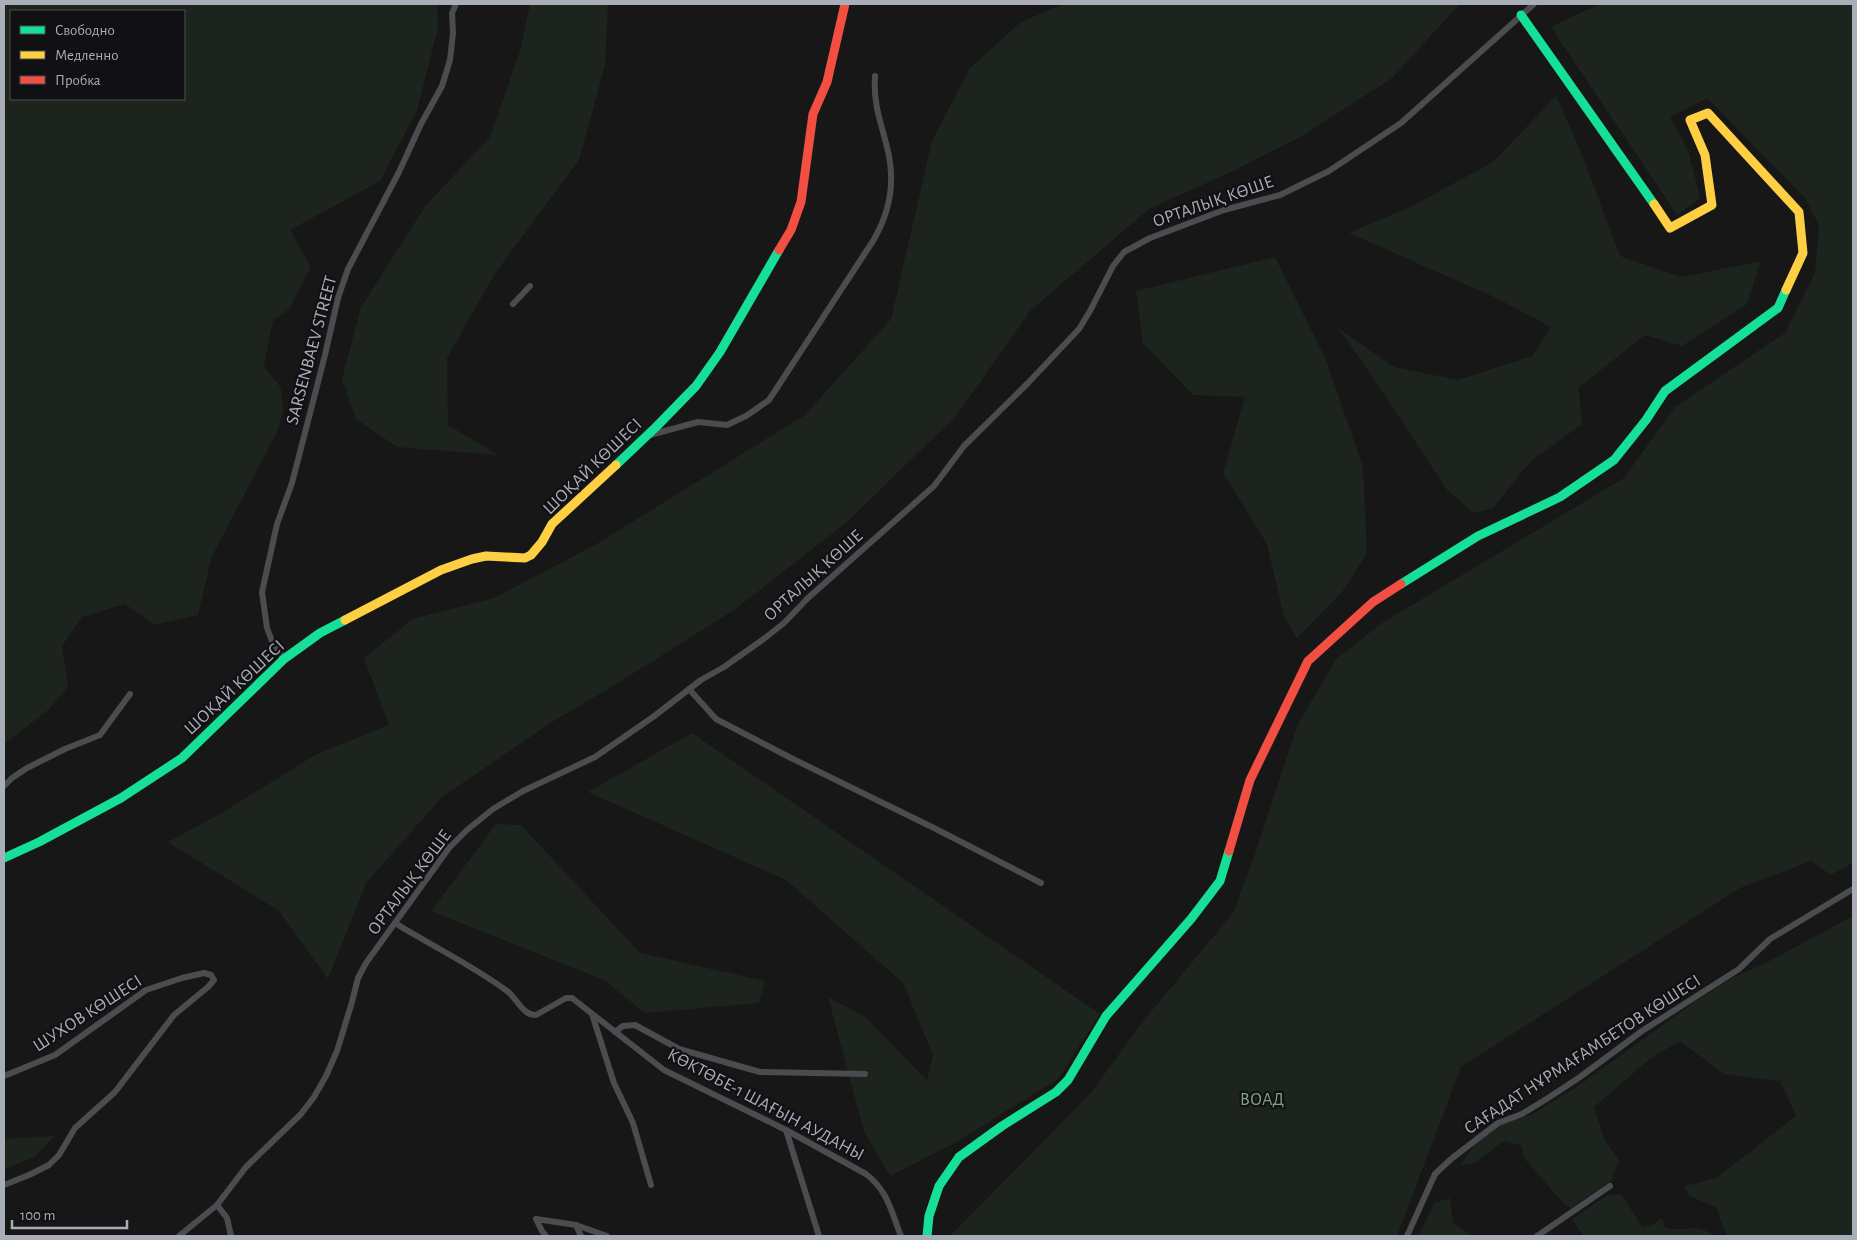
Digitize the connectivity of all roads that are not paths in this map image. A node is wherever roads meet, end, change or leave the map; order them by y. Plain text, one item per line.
1 (456, 4) edge
2 (845, 4) edge
3 (1534, 4) edge
4 (1521, 15) junction
5 (875, 76) dead end
6 (530, 286) dead end
7 (513, 304) dead end
8 (646, 436) junction
9 (284, 659) junction
10 (689, 689) junction
11 (130, 694) dead end
12 (4, 786) edge
13 (4, 858) edge
14 (1041, 883) dead end
15 (1853, 889) edge
16 (395, 923) junction
17 (592, 1014) junction
18 (615, 1032) junction
19 (866, 1074) dead end
20 (4, 1076) edge
21 (786, 1130) junction
22 (4, 1185) edge
23 (651, 1185) dead end
24 (1610, 1186) dead end
25 (216, 1205) junction
26 (576, 1225) junction
27 (179, 1236) edge
28 (231, 1236) edge
29 (546, 1236) edge
30 (581, 1236) edge
31 (607, 1236) edge
32 (819, 1236) edge
33 (901, 1236) edge
34 (927, 1236) edge
35 (1407, 1236) edge
36 (1536, 1236) edge

1 - 9 street, SARSENBAEV STREET
2 - 8 street, ШОҚАЙ КӨШЕСІ
3 - 4 street, ОРТАЛЫҚ КӨШЕ
4 - 10 street, ОРТАЛЫҚ КӨШЕ
4 - 34 street
5 - 8 street
6 - 7 street
8 - 9 street, ШОҚАЙ КӨШЕСІ
9 - 13 street, ШОҚАЙ КӨШЕСІ
10 - 14 street
10 - 16 street, ОРТАЛЫҚ КӨШЕ
11 - 12 street
15 - 35 street, САҒАДАТ НҰРМАҒАМБЕТОВ КӨШЕСІ
16 - 17 street, КӨКТӨБЕ-1 ШАҒЫН АУДАНЫ
16 - 25 street, ОРТАЛЫҚ КӨШЕ
17 - 18 street, КӨКТӨБЕ-1 ШАҒЫН АУДАНЫ
17 - 23 street
18 - 19 street
18 - 21 street, КӨКТӨБЕ-1 ШАҒЫН АУДАНЫ
20 - 22 street, ШУХОВ КӨШЕСІ
21 - 32 street
21 - 33 street, КӨКТӨБЕ-1 ШАҒЫН АУДАНЫ
24 - 36 street
25 - 27 street, ОРТАЛЫҚ КӨШЕ
25 - 28 street
26 - 29 street
26 - 30 street
26 - 31 street

